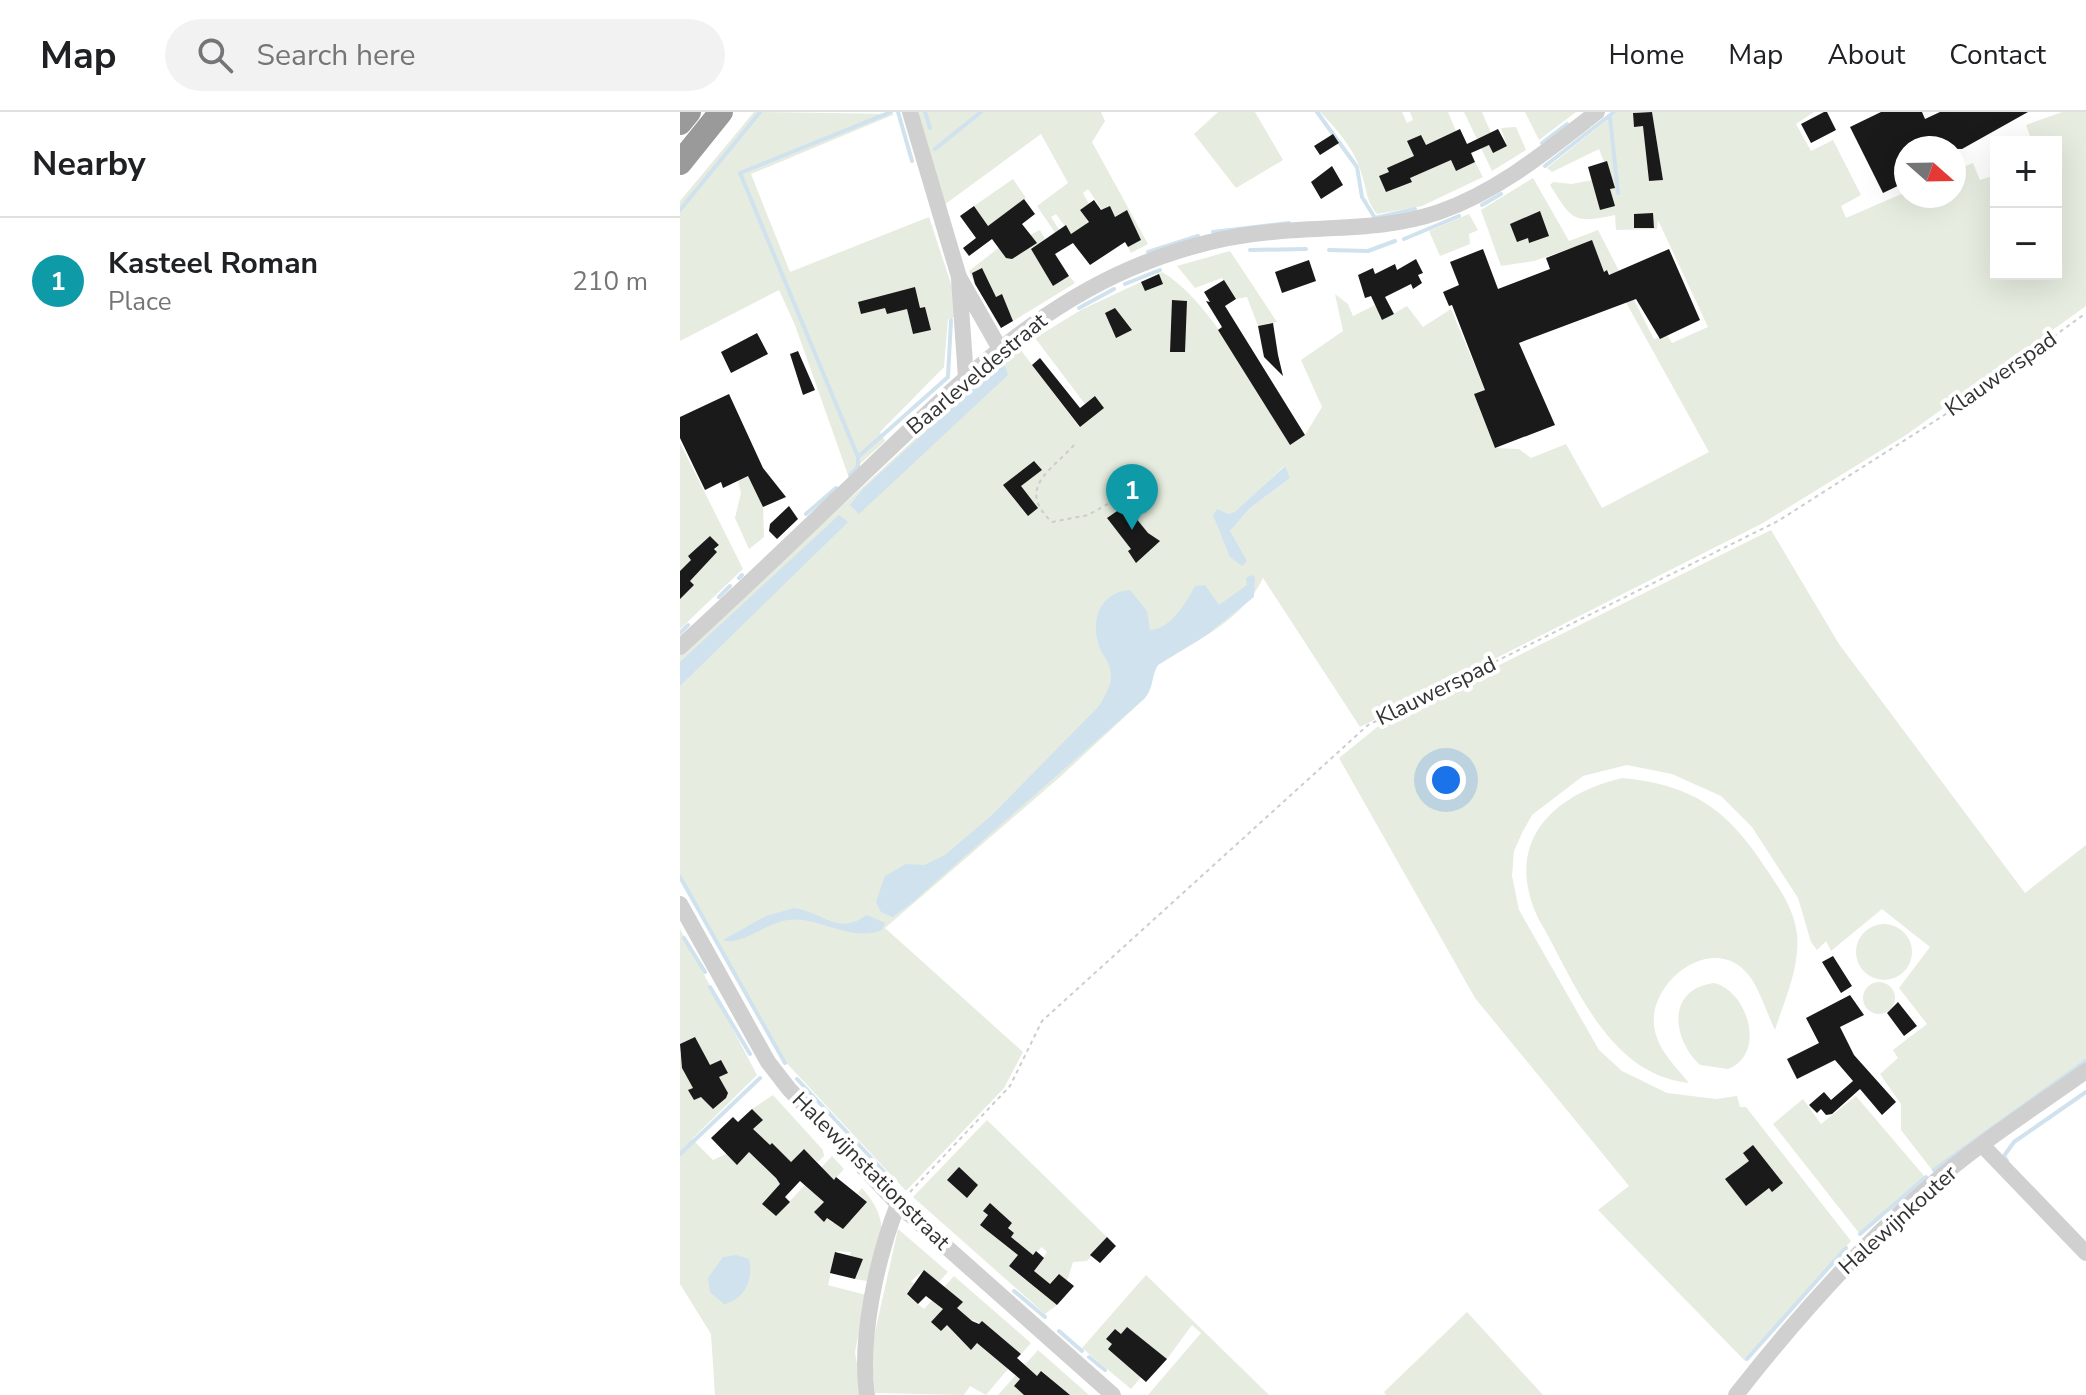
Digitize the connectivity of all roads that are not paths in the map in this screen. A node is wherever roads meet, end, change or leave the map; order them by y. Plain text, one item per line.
1 (689, 112) edge
2 (721, 112) edge
3 (910, 112) edge
4 (1597, 112) edge
5 (680, 123) edge
6 (680, 163) edge
7 (959, 277) junction
8 (1000, 349) junction
9 (966, 378) junction
10 (680, 647) edge
11 (680, 904) edge
12 (2086, 1071) edge
13 (1983, 1146) junction
14 (898, 1204) junction
15 (2086, 1253) edge
16 (867, 1395) edge
17 (1113, 1395) edge
18 (1736, 1395) edge

1 - 5 highway
2 - 6 highway
3 - 7 street
4 - 8 street, Baarleveldestraat
7 - 8 street
7 - 9 street
8 - 9 street, Baarleveldestraat
9 - 10 street, Baarleveldestraat
11 - 14 street, Halewijnstationstraat
12 - 13 street, Halewijnkouter
13 - 15 street
13 - 18 street, Halewijnkouter
14 - 16 street
14 - 17 street, Halewijnstationstraat

